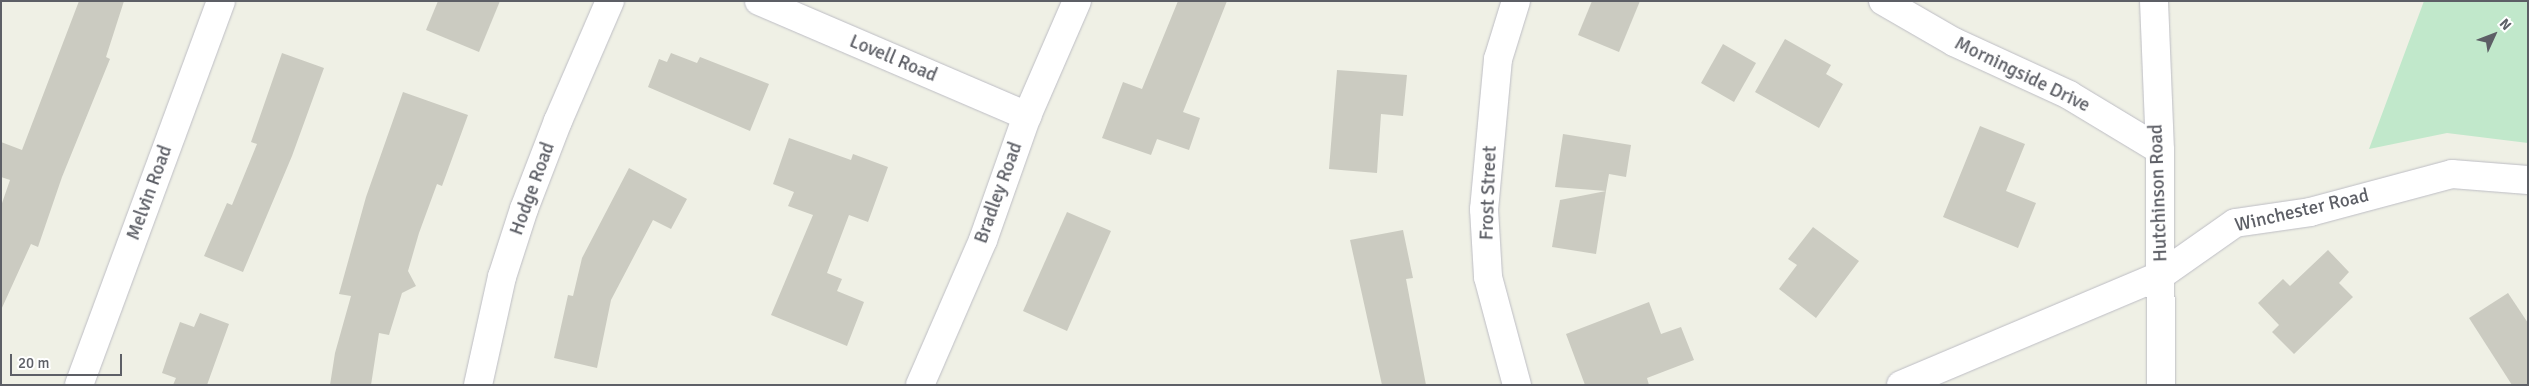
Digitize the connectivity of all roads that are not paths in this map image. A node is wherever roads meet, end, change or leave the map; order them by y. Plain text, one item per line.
1 (221, 1) edge
2 (610, 1) edge
3 (758, 1) edge
4 (1077, 1) edge
5 (1516, 1) edge
6 (1883, 1) edge
7 (2154, 1) edge
8 (1027, 116) junction
9 (2160, 150) junction
10 (2528, 180) edge
11 (2161, 275) junction
12 (79, 385) edge
13 (478, 385) edge
14 (920, 385) edge
15 (1517, 385) edge
16 (1902, 385) edge
17 (2161, 385) edge

1 - 12 street, Melvin Road
2 - 13 street, Hodge Road
3 - 8 street, Lovell Road
4 - 8 street, Bradley Road
5 - 15 street, Frost Street
6 - 9 street, Morningside Drive
7 - 9 street, Hutchinson Road
8 - 14 street, Bradley Road
9 - 11 street, Hutchinson Road
10 - 11 street, Winchester Road
11 - 16 street, Winchester Road
11 - 17 street, Hutchinson Road

